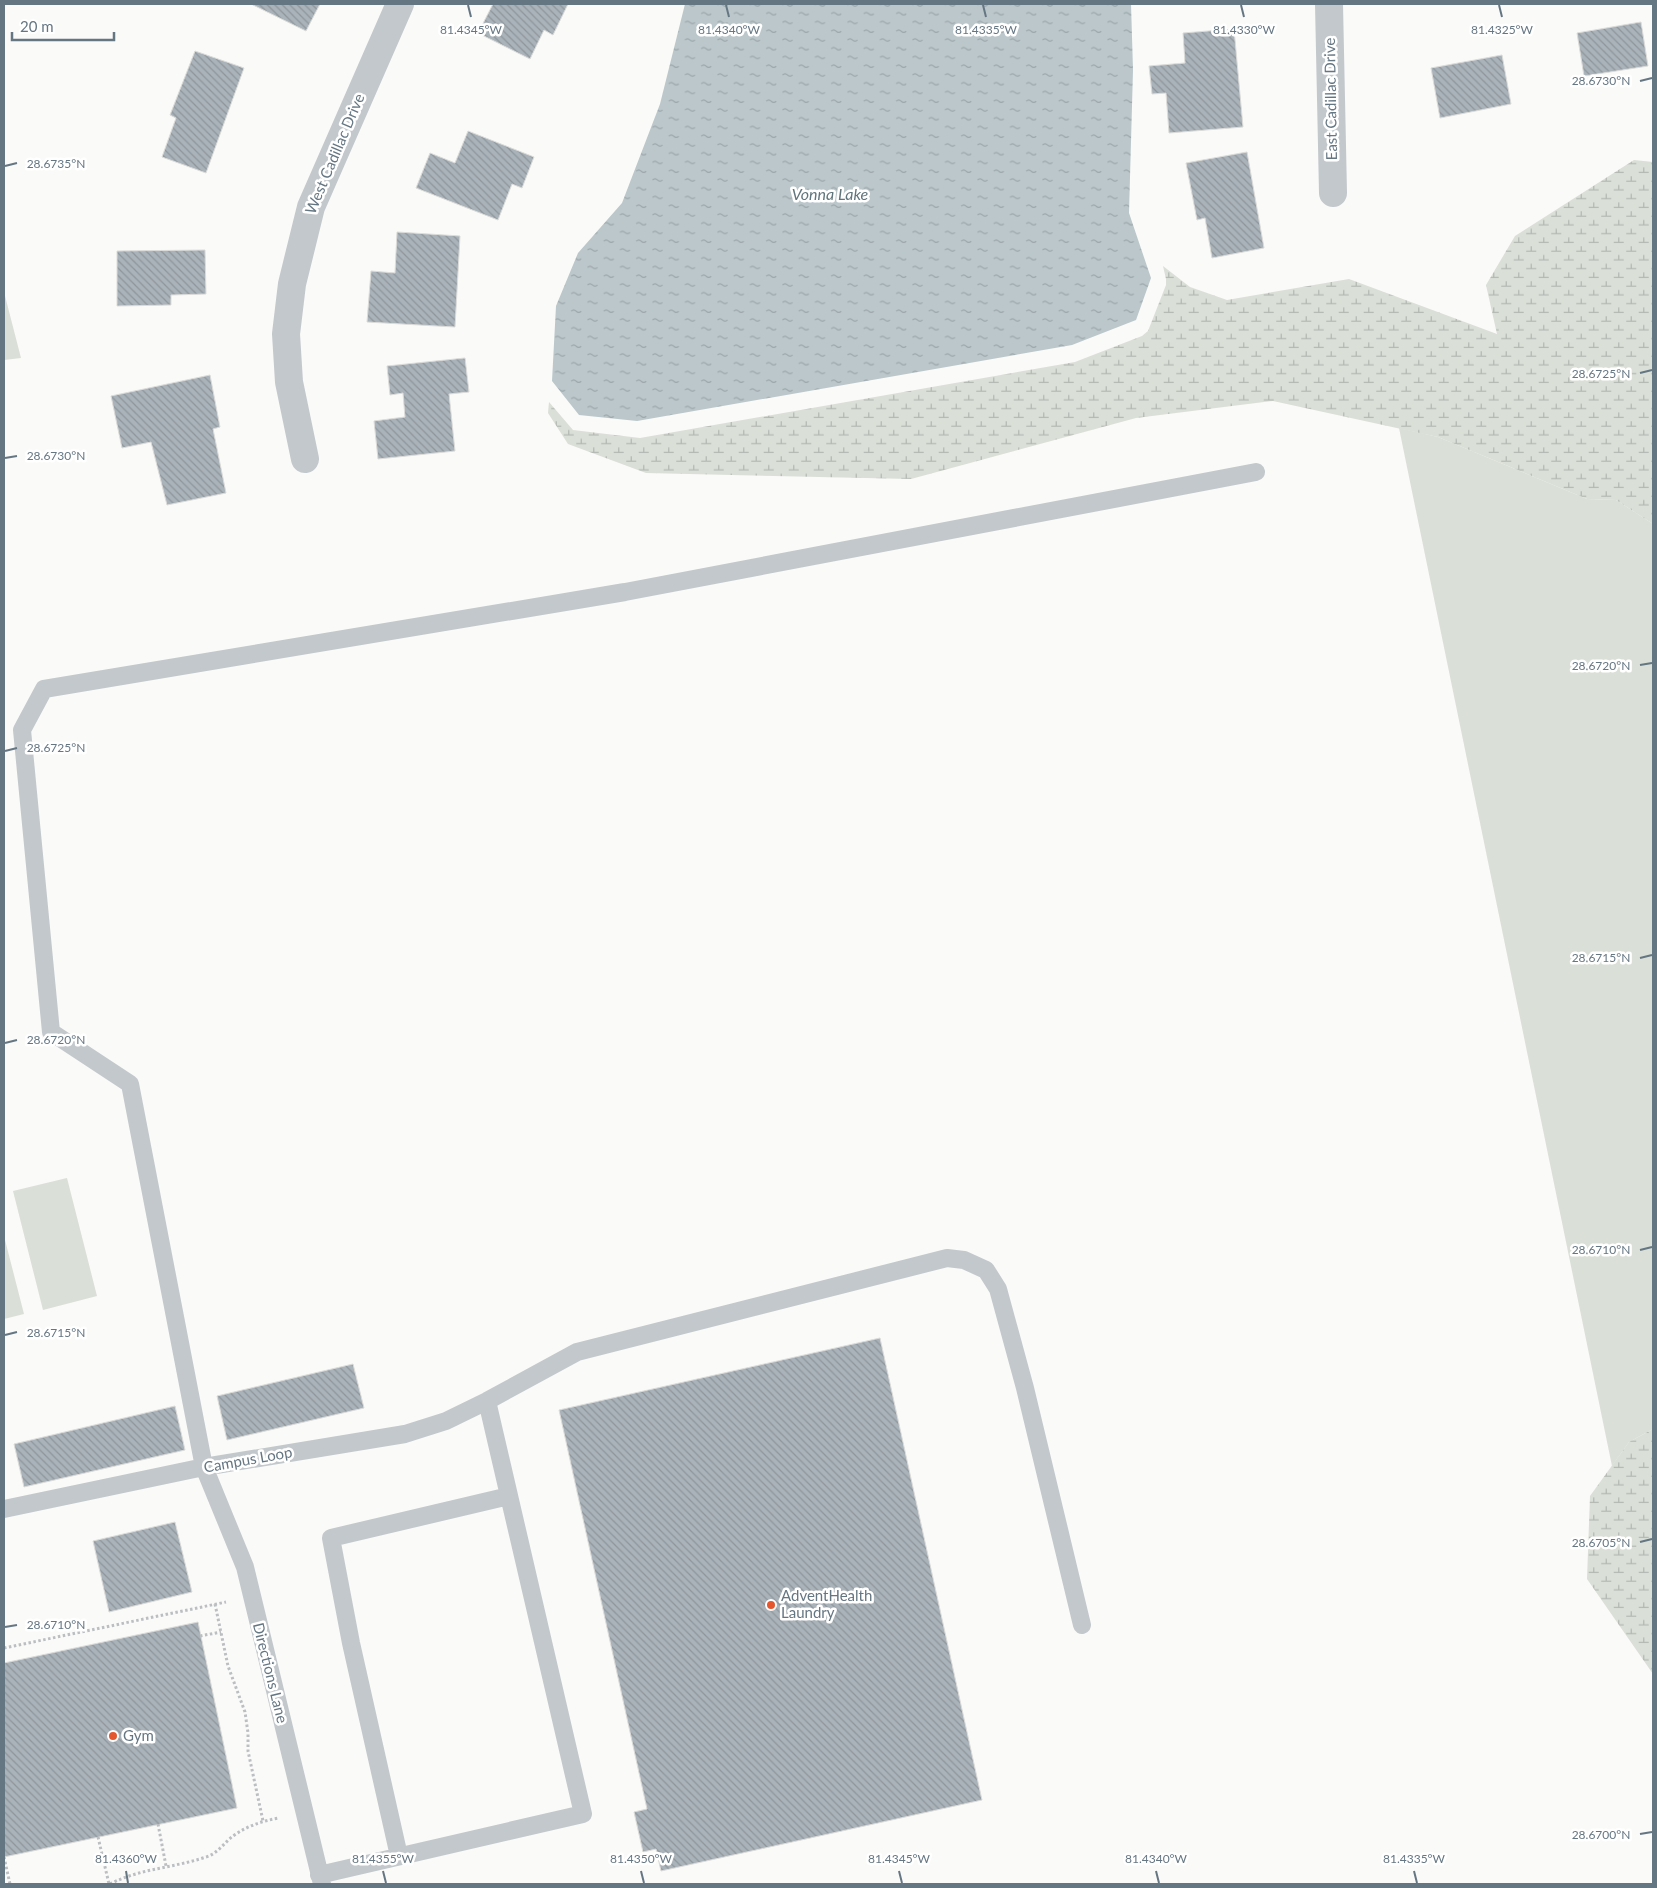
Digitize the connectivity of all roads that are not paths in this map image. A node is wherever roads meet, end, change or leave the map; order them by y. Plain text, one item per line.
1 (400, 4) edge
2 (1333, 5) edge
3 (1333, 193) dead end
4 (305, 459) dead end
5 (1256, 472) dead end
6 (487, 1401) junction
7 (204, 1467) junction
8 (509, 1496) junction
9 (4, 1509) edge
10 (1082, 1625) dead end
11 (400, 1856) junction
12 (320, 1880) edge

1 - 4 street, West Cadillac Drive
2 - 3 street, East Cadillac Drive
5 - 7 lane, Directions Lane
6 - 7 lane, Campus Loop
6 - 8 lane
6 - 10 lane, Campus Loop
7 - 9 lane, Campus Loop
7 - 12 lane, Directions Lane
8 - 11 lane
8 - 11 lane
11 - 12 lane

